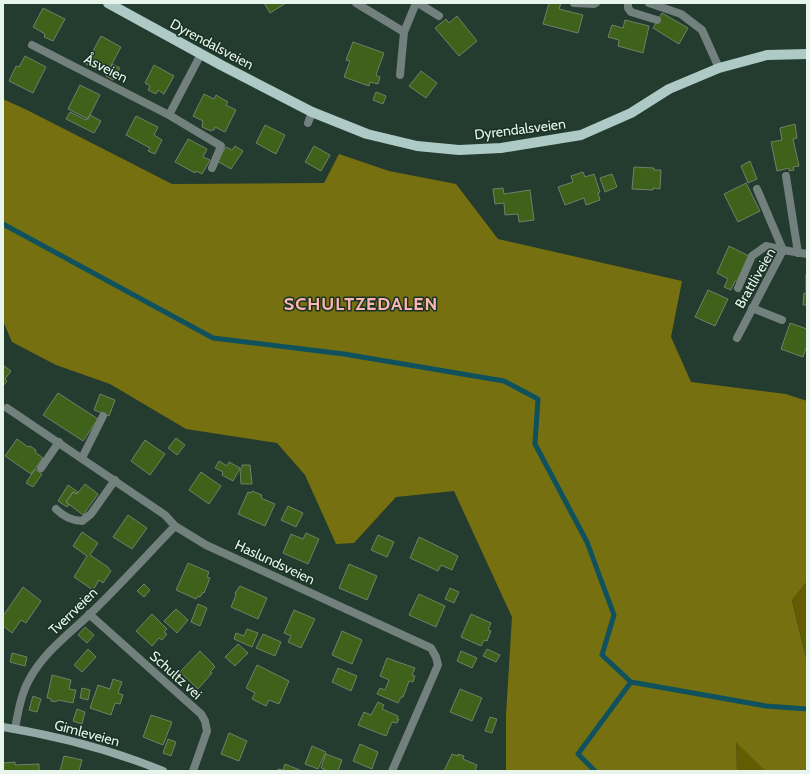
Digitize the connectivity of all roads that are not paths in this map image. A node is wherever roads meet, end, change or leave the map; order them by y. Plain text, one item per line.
1 (108, 3) edge
2 (356, 3) edge
3 (417, 3) edge
4 (574, 3) edge
5 (596, 3) edge
6 (628, 3) edge
7 (649, 3) edge
8 (439, 16) dead end
9 (657, 20) dead end
10 (404, 32) junction
11 (32, 45) dead end
12 (201, 54) junction
13 (807, 54) edge
14 (719, 68) junction
15 (400, 75) dead end
16 (312, 112) junction
17 (169, 115) junction
18 (308, 123) dead end
19 (212, 168) dead end
20 (786, 176) dead end
21 (757, 189) dead end
22 (783, 250) junction
23 (803, 253) edge
24 (738, 288) dead end
25 (752, 308) junction
26 (782, 320) dead end
27 (737, 338) dead end
28 (7, 408) dead end
29 (103, 416) dead end
30 (59, 442) junction
31 (82, 458) junction
32 (41, 468) dead end
33 (114, 480) junction
34 (56, 509) dead end
35 (175, 526) junction
36 (89, 614) junction
37 (3, 727) edge
38 (15, 729) junction
39 (163, 771) edge
40 (193, 771) edge
41 (392, 771) edge

1 - 12 main road, Dyrendalsveien
2 - 10 street
3 - 8 street
3 - 10 street
4 - 5 street
6 - 9 street
7 - 14 street
10 - 15 street
11 - 17 street, Åsveien
12 - 16 main road, Dyrendalsveien
12 - 17 street
13 - 14 main road, Dyrendalsveien
14 - 16 main road, Dyrendalsveien
16 - 18 street
17 - 19 street, Åsveien
20 - 23 street
21 - 22 street
22 - 23 street, Brattliveien
22 - 24 street
22 - 25 street, Brattliveien
25 - 26 street
25 - 27 street, Brattliveien
28 - 30 street, Haslundsveien
29 - 31 street
30 - 31 street, Haslundsveien
30 - 32 street
31 - 33 street, Haslundsveien
33 - 34 street
33 - 35 street, Haslundsveien
35 - 36 street, Tverrveien
35 - 41 street, Haslundsveien
36 - 38 street, Tverrveien
36 - 40 street, Schultz vei
37 - 38 street, Gimleveien
38 - 39 street, Gimleveien

